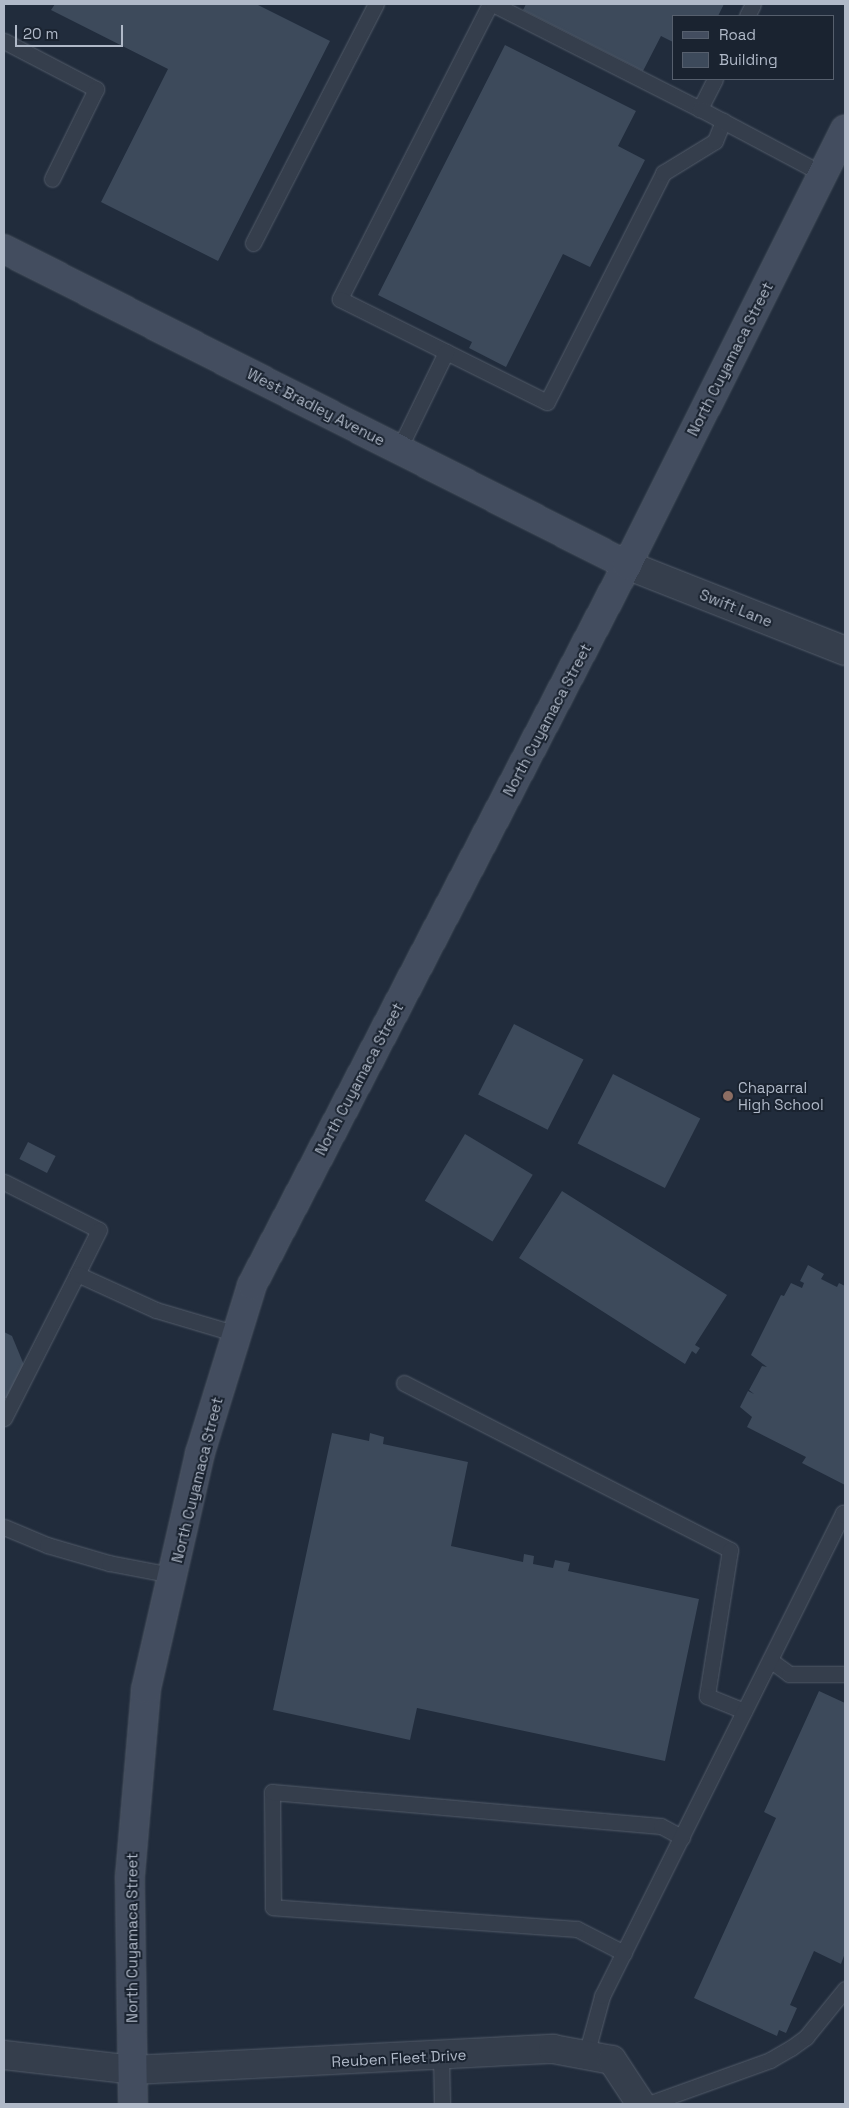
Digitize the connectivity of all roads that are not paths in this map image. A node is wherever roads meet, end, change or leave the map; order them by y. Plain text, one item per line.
1 (376, 4) edge
2 (491, 4) edge
3 (4, 41) edge
4 (714, 80) edge
5 (700, 109) junction
6 (723, 121) junction
7 (845, 130) edge
8 (823, 174) junction
9 (52, 179) dead end
10 (253, 243) dead end
11 (4, 249) edge
12 (446, 352) junction
13 (399, 449) junction
14 (628, 565) junction
15 (845, 651) edge
16 (4, 1182) edge
17 (77, 1274) junction
18 (237, 1334) junction
19 (404, 1383) dead end
20 (4, 1418) edge
21 (845, 1515) edge
22 (4, 1527) edge
23 (172, 1575) junction
24 (770, 1660) junction
25 (845, 1674) edge
26 (744, 1711) junction
27 (682, 1838) junction
28 (624, 1953) junction
29 (845, 1989) edge
30 (4, 2055) edge
31 (586, 2055) junction
32 (441, 2056) junction
33 (133, 2070) junction
34 (133, 2104) edge
35 (442, 2104) edge
36 (641, 2104) edge
37 (648, 2104) edge

1 - 10 lane
2 - 5 lane
2 - 12 lane
3 - 9 lane
4 - 5 lane
5 - 6 lane
6 - 8 lane
6 - 12 lane
7 - 8 main road, North Cuyamaca Street
8 - 14 main road, North Cuyamaca Street
11 - 13 main road, West Bradley Avenue
12 - 13 lane
13 - 14 main road, West Bradley Avenue
14 - 15 street, Swift Lane
14 - 18 main road, North Cuyamaca Street
16 - 17 lane
17 - 18 lane
17 - 20 lane
18 - 23 main road, North Cuyamaca Street
19 - 26 lane
21 - 24 lane
22 - 23 lane
23 - 33 main road, North Cuyamaca Street
24 - 25 lane
24 - 26 lane
26 - 27 lane
27 - 28 lane
27 - 28 lane
28 - 31 lane
29 - 37 lane
30 - 33 street, Reuben Fleet Drive
31 - 32 street, Reuben Fleet Drive
31 - 36 street, Reuben Fleet Drive
32 - 33 street, Reuben Fleet Drive
32 - 35 lane
33 - 34 main road, North Cuyamaca Street

